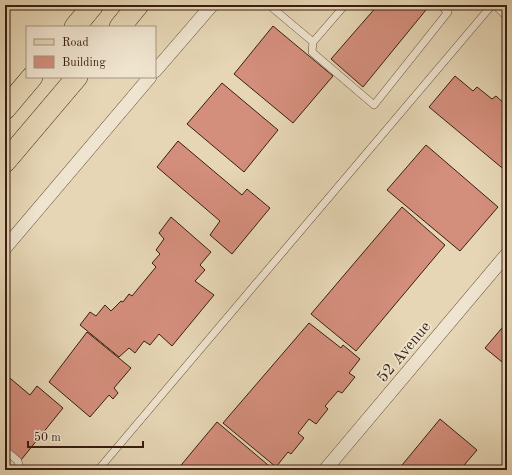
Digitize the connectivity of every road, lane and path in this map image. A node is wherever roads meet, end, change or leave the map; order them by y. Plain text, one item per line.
1 (93, 5) edge
2 (138, 5) edge
3 (212, 5) edge
4 (269, 5) edge
5 (345, 5) edge
6 (440, 5) edge
7 (492, 5) edge
8 (502, 5) edge
9 (507, 10) edge
10 (76, 26) edge
11 (121, 26) edge
12 (313, 42) junction
13 (156, 70) edge
14 (31, 78) edge
15 (76, 78) edge
16 (149, 78) edge
17 (5, 109) edge
18 (5, 162) edge
19 (5, 248) edge
20 (507, 254) edge
21 (5, 450) edge
22 (20, 470) edge
23 (98, 470) edge
24 (325, 470) edge

1 - 10 main road
2 - 11 main road
3 - 13 street
4 - 12 lane
5 - 12 lane
6 - 12 lane
7 - 23 lane
8 - 9 street
14 - 17 main road
15 - 18 main road
16 - 19 street
20 - 24 street, 52 Avenue
21 - 22 lane

